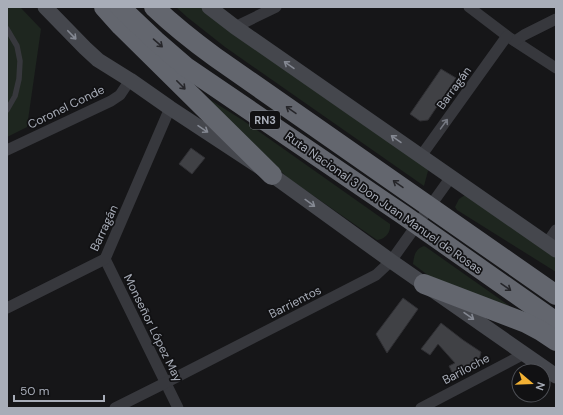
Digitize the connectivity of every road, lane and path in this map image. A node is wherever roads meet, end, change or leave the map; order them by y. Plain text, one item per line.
1 (45, 7) edge
2 (104, 7) edge
3 (120, 7) edge
4 (154, 7) edge
5 (209, 7) edge
6 (276, 7) edge
7 (469, 7) edge
8 (556, 19) edge
9 (235, 27) junction
10 (7, 29) edge
11 (511, 38) junction
12 (556, 68) edge
13 (130, 80) junction
14 (170, 108) junction
15 (7, 110) edge
16 (7, 150) edge
17 (421, 156) junction
18 (272, 175) junction
19 (451, 177) junction
20 (430, 206) junction
21 (417, 225) junction
22 (462, 229) junction
23 (556, 230) edge
24 (551, 246) edge
25 (106, 259) junction
26 (391, 262) junction
27 (424, 284) junction
28 (556, 286) edge
29 (556, 295) edge
30 (7, 308) edge
31 (556, 322) edge
32 (556, 341) edge
33 (524, 354) junction
34 (556, 376) edge
35 (165, 383) junction
36 (115, 408) edge
37 (178, 408) edge
38 (421, 408) edge

1 -> 13 street
2 -> 18 highway
3 -> 21 highway, Ruta Nacional 3 Don Juan Manuel de Rosas / RN3
20 -> 4 highway, Ruta Nacional 3 Don Juan Manuel de Rosas / RN3
5 - 9 street
6 - 9 street
7 - 11 street
8 - 11 street, Barragán
17 -> 9 street
10 - 15 lane
11 - 12 street
17 -> 11 street, Barragán
13 - 14 street
13 - 16 street, Coronel Conde
14 -> 18 street
14 - 25 street, Barragán
17 - 19 street
18 -> 26 street
19 - 20 street, Barrientos
19 - 24 street
20 - 21 street, Barrientos
20 - 22 highway, RN3
21 - 26 street, Barrientos
21 -> 31 highway, Ruta Nacional 3 Don Juan Manuel de Rosas / RN3
22 - 28 highway
22 - 29 highway, Ruta Nacional 3 Don Juan Manuel de Rosas / RN3
23 - 24 street
25 - 30 street, Barragán
25 - 35 street, Monseñor López May
26 - 27 street
26 - 35 street, Barrientos
27 - 32 highway
27 -> 33 street
33 - 34 street
33 - 38 street, Bariloche
35 - 36 street, Barrientos
35 - 37 street, Monseñor López May

